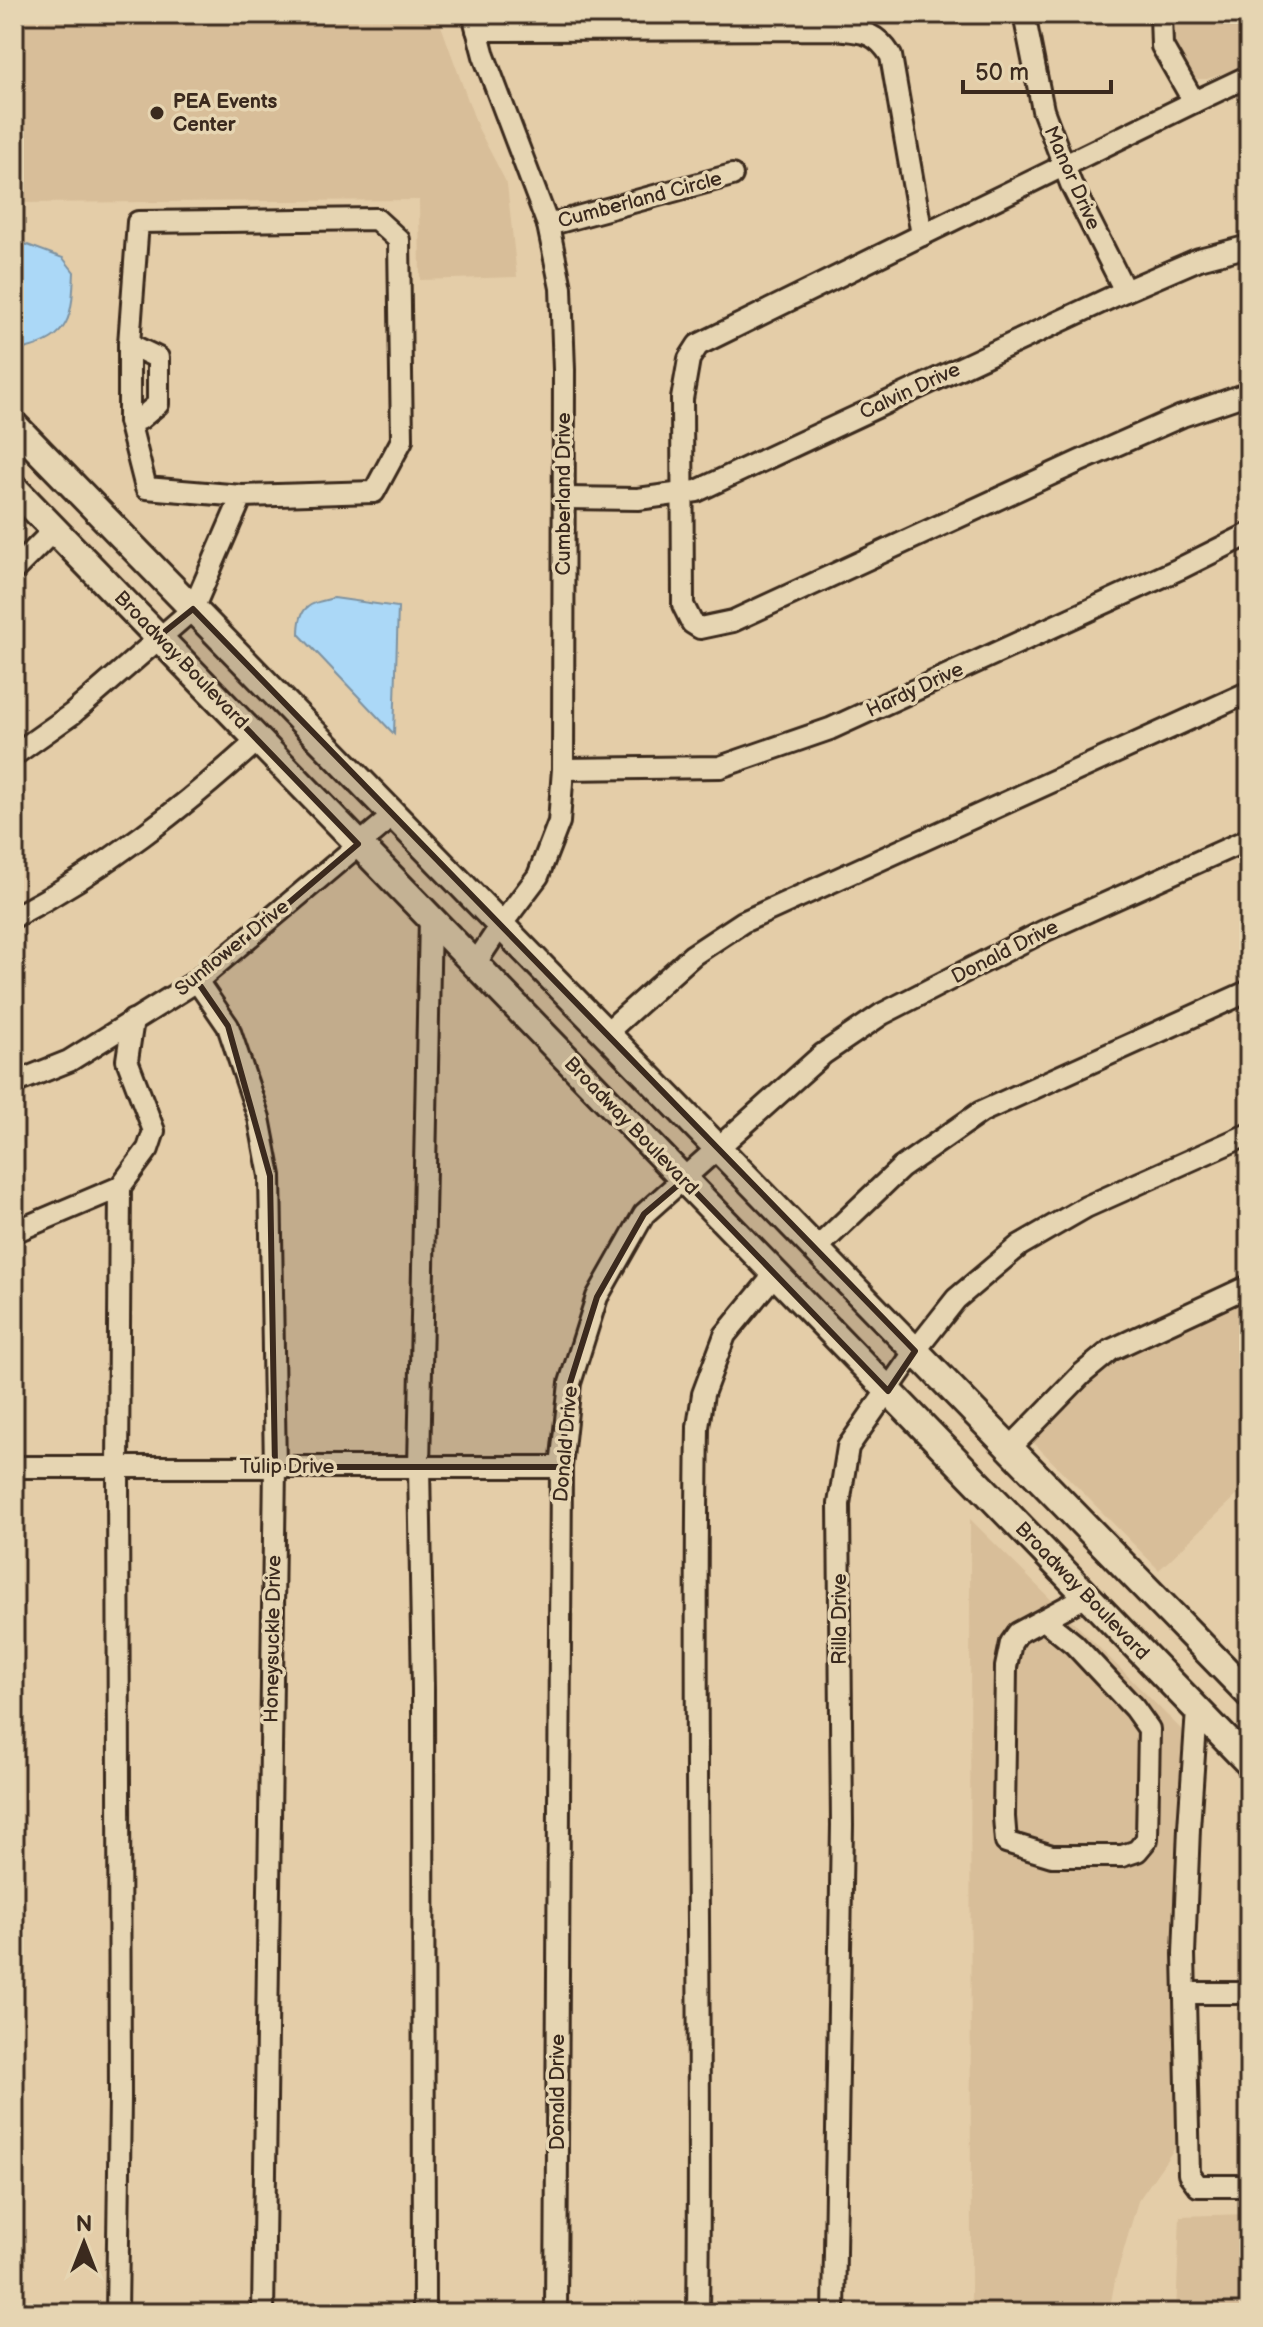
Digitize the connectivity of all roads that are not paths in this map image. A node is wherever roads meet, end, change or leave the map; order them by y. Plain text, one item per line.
1 (1024, 14) edge
2 (1161, 14) edge
3 (475, 22) edge
4 (1249, 76) edge
5 (1194, 102) junction
6 (1064, 166) junction
7 (732, 175) dead end
8 (548, 225) junction
9 (922, 235) junction
10 (1249, 246) edge
11 (1125, 291) junction
12 (129, 344) junction
13 (1249, 393) edge
14 (129, 421) junction
15 (14, 425) edge
16 (14, 488) edge
17 (682, 493) junction
18 (242, 496) junction
19 (564, 498) junction
20 (54, 530) junction
21 (1249, 534) edge
22 (14, 570) edge
23 (193, 609) junction
24 (158, 637) junction
25 (1249, 692) edge
26 (258, 740) junction
27 (14, 755) edge
28 (563, 769) junction
29 (394, 815) junction
30 (1249, 839) edge
31 (358, 844) junction
32 (14, 917) edge
33 (430, 917) junction
34 (501, 925) junction
35 (475, 964) junction
36 (197, 981) junction
37 (1249, 991) edge
38 (133, 1020) junction
39 (606, 1033) junction
40 (14, 1083) edge
41 (1249, 1134) edge
42 (719, 1149) junction
43 (684, 1180) junction
44 (120, 1187) junction
45 (14, 1232) edge
46 (816, 1249) junction
47 (775, 1274) junction
48 (1249, 1286) edge
49 (915, 1351) junction
50 (888, 1391) junction
51 (1010, 1448) junction
52 (14, 1467) edge
53 (275, 1467) junction
54 (419, 1467) junction
55 (561, 1467) junction
56 (118, 1468) junction
57 (1087, 1596) junction
58 (1044, 1620) junction
59 (1249, 1694) edge
60 (1197, 1710) junction
61 (1249, 1763) edge
62 (1185, 1993) junction
63 (1249, 1993) edge
64 (1249, 2186) edge
65 (117, 2313) edge
66 (263, 2313) edge
67 (424, 2313) edge
68 (556, 2313) edge
69 (698, 2313) edge
70 (834, 2313) edge

1 - 6 street, Manor Drive
2 - 5 street
3 - 8 street, Cumberland Drive
3 - 9 street
4 - 5 street
5 - 6 street
6 - 9 street
6 - 11 street, Manor Drive
7 - 8 street, Cumberland Circle
8 - 19 street, Cumberland Drive
9 - 17 street
10 - 11 street, Calvin Drive
11 - 17 street, Calvin Drive
12 - 14 street
12 - 14 street
12 - 18 street
13 - 17 street
14 - 18 street
15 - 23 main road
16 - 20 main road, Broadway Boulevard
17 - 19 street, Calvin Drive
18 - 23 street
19 - 28 street, Cumberland Drive
20 - 22 street
20 - 24 main road, Broadway Boulevard
21 - 28 street, Hardy Drive
23 - 24 street
23 - 29 main road
24 - 26 main road, Broadway Boulevard
24 - 27 street
25 - 39 street
26 - 31 main road, Broadway Boulevard
26 - 32 street
28 - 34 street, Cumberland Drive
29 - 31 street, Sunflower Drive
29 - 34 main road
30 - 42 street, Donald Drive
31 - 33 main road, Broadway Boulevard
31 - 36 street, Sunflower Drive
33 - 35 main road, Broadway Boulevard
33 - 54 street
34 - 35 street, Cumberland Drive
34 - 39 main road
35 - 43 main road, Broadway Boulevard
36 - 38 street, Sunflower Drive
36 - 53 street, Honeysuckle Drive
37 - 46 street
38 - 40 street, Sunflower Drive
38 - 44 street
39 - 42 main road
41 - 49 street, Rilla Drive
42 - 43 street, Donald Drive
42 - 46 main road
43 - 47 main road, Broadway Boulevard
43 - 55 street, Donald Drive
44 - 45 street
44 - 56 street
46 - 49 main road
47 - 50 main road, Broadway Boulevard
47 - 69 street
48 - 51 street
49 - 50 street, Rilla Drive
49 - 51 main road
50 - 57 main road, Broadway Boulevard
50 - 70 street, Rilla Drive
51 - 59 main road
52 - 56 street, Tulip Drive
53 - 54 street, Tulip Drive
53 - 56 street, Tulip Drive
53 - 66 street, Honeysuckle Drive
54 - 55 street, Tulip Drive
54 - 67 street
55 - 68 street, Donald Drive
56 - 65 street
57 - 58 street
57 - 60 main road, Broadway Boulevard
58 - 58 street
60 - 61 main road, Broadway Boulevard
60 - 62 street
62 - 63 street
62 - 64 street

